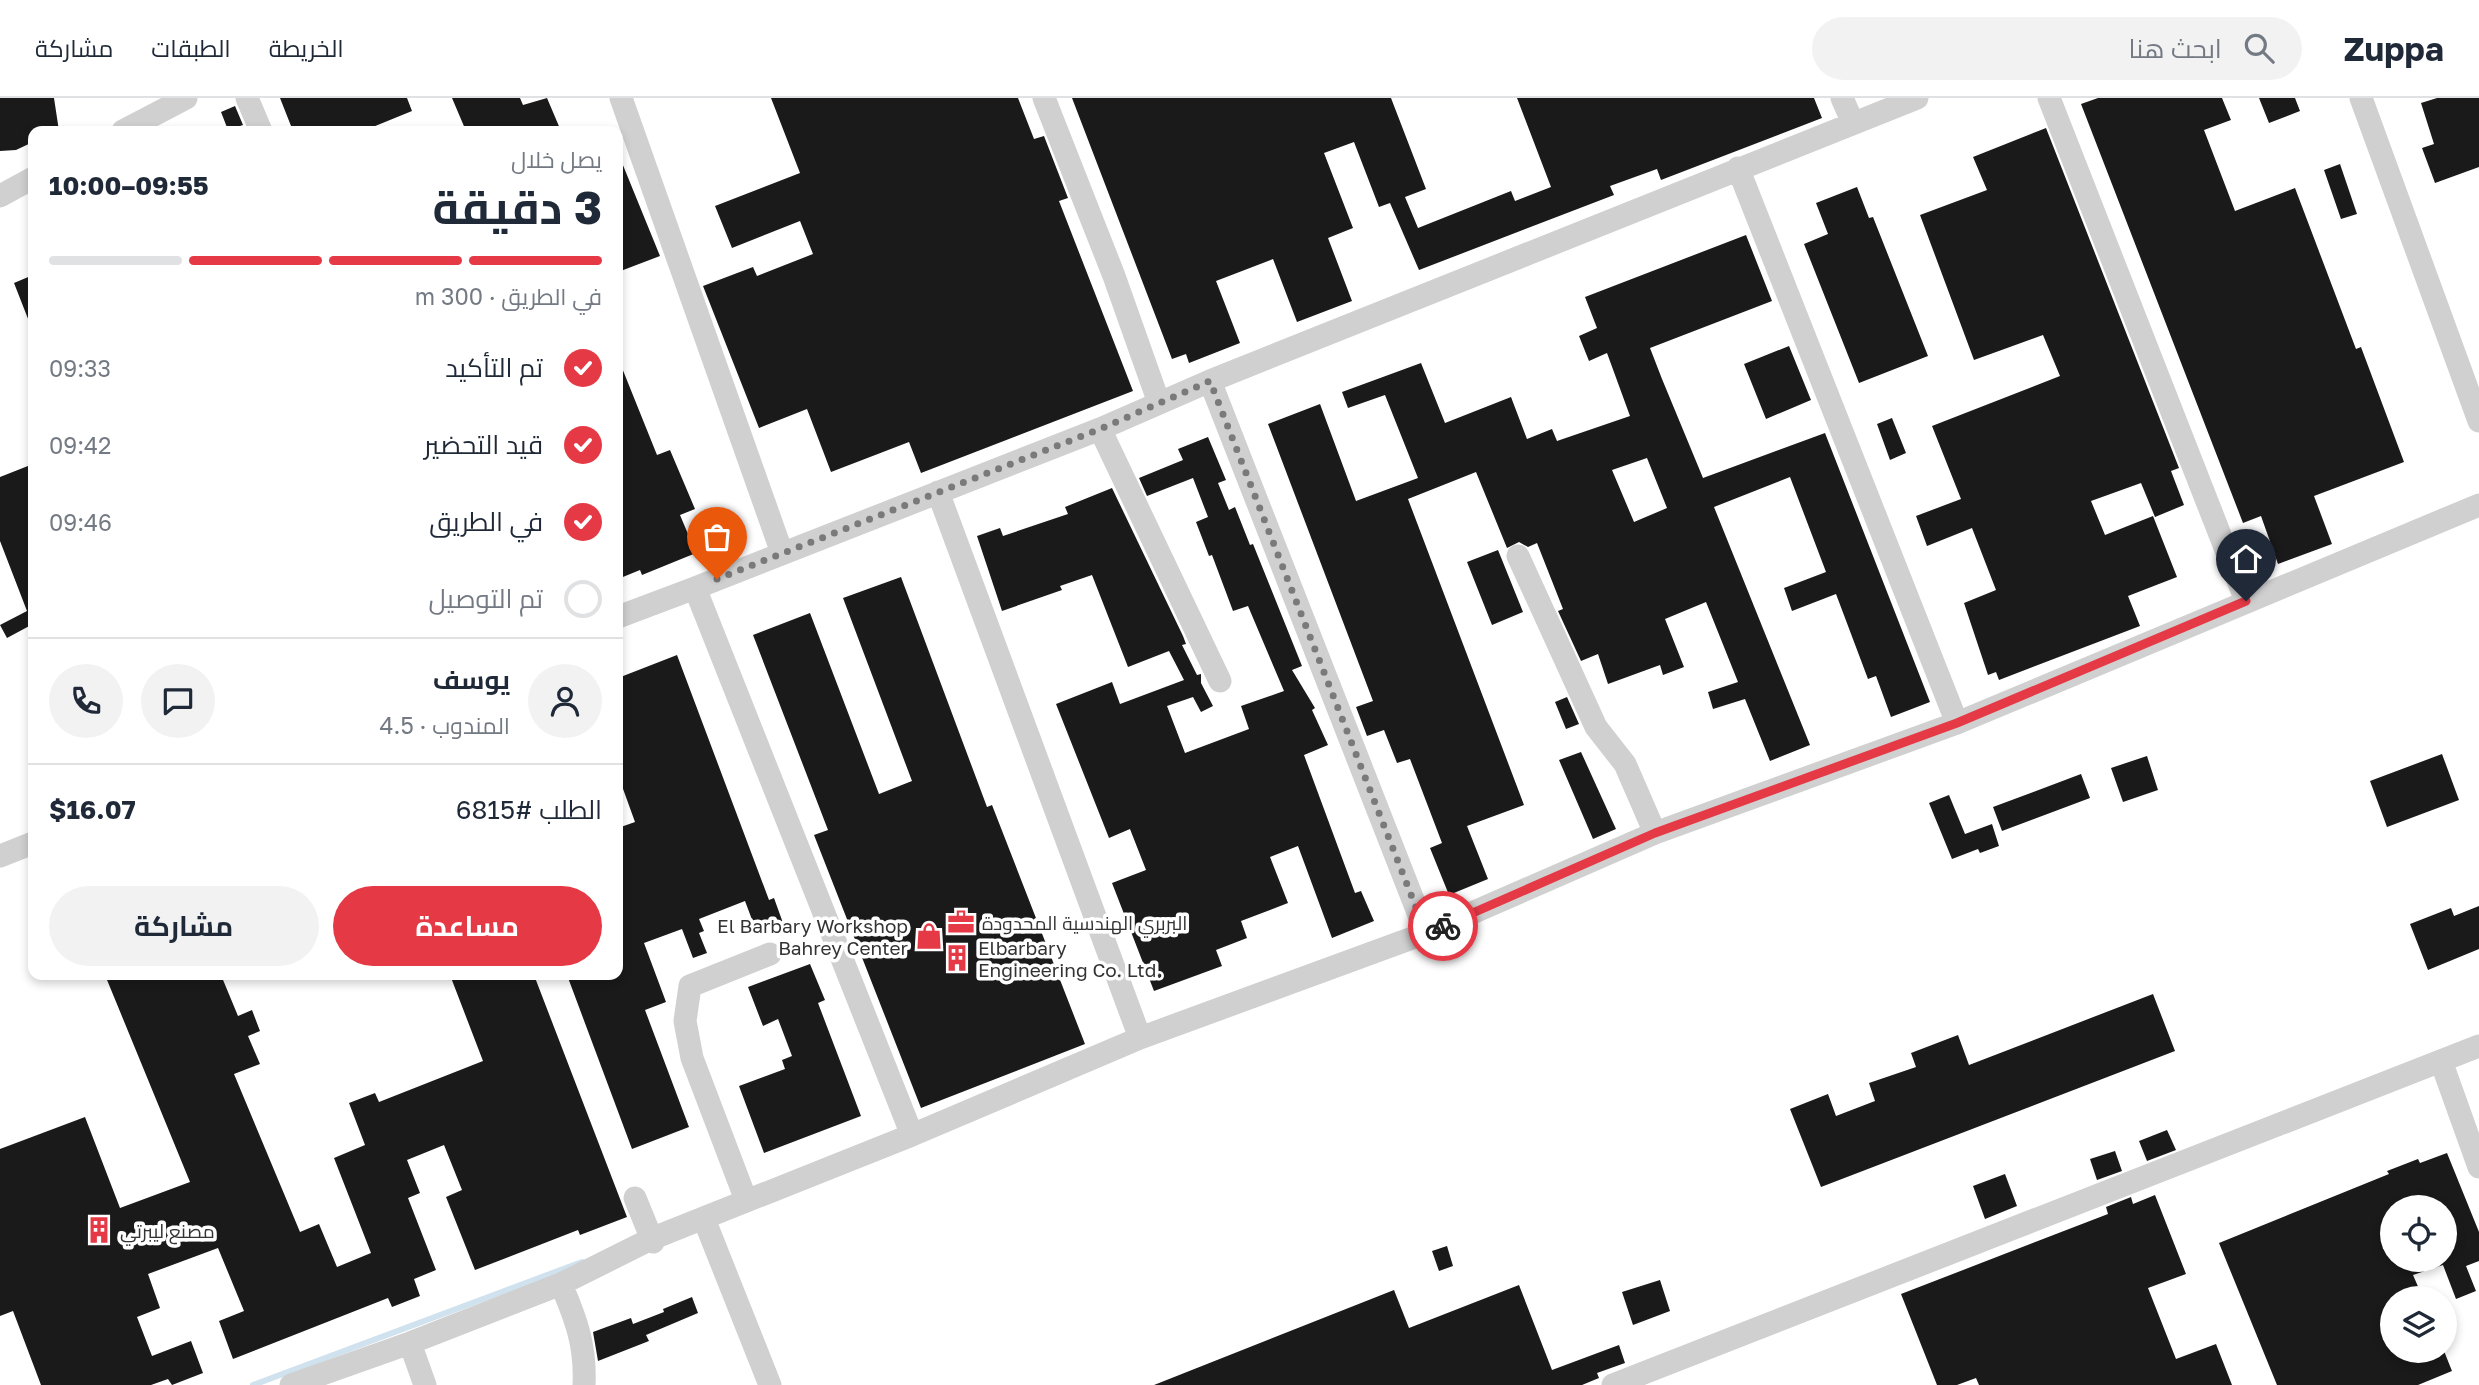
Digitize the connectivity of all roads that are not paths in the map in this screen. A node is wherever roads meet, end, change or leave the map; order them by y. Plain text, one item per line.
1 (186, 98) edge
2 (247, 98) edge
3 (621, 98) edge
4 (1044, 98) edge
5 (1842, 98) edge
6 (1917, 98) edge
7 (2049, 98) edge
8 (2361, 98) edge
9 (1853, 123) junction
10 (133, 126) edge
11 (259, 126) edge
12 (1738, 168) junction
13 (28, 181) edge
14 (0, 196) edge
15 (1210, 381) junction
16 (1159, 403) junction
17 (2479, 421) edge
18 (1100, 429) junction
19 (938, 492) junction
20 (2479, 505) edge
21 (782, 553) junction
22 (1518, 556) dead end
23 (695, 587) junction
24 (2246, 601) junction
25 (623, 615) edge
26 (1220, 681) dead end
27 (1957, 723) junction
28 (1655, 833) junction
29 (28, 845) edge
30 (0, 856) edge
31 (1426, 933) junction
32 (770, 954) dead end
33 (1140, 1038) junction
34 (2479, 1045) edge
35 (2441, 1062) junction
36 (912, 1135) junction
37 (2479, 1167) edge
38 (635, 1198) dead end
39 (746, 1199) junction
40 (704, 1219) junction
41 (652, 1240) junction
42 (561, 1284) junction
43 (410, 1343) junction
44 (291, 1385) edge
45 (425, 1385) edge
46 (584, 1385) edge
47 (770, 1385) edge
48 (1613, 1385) edge

1 - 10 street
2 - 11 street
3 - 21 street
4 - 16 street
5 - 9 street
6 - 9 street
7 - 24 street
8 - 17 street
9 - 12 street
12 - 15 street
12 - 27 street
13 - 14 street
15 - 16 street
15 - 31 street
16 - 18 street
18 - 19 street
18 - 26 street
19 - 21 street
19 - 33 street
20 - 24 street
21 - 23 street
22 - 28 street
23 - 25 street
23 - 36 street
24 - 27 street
27 - 28 street
28 - 31 street
29 - 30 street
31 - 33 street
32 - 39 street
33 - 36 street
34 - 35 street
35 - 37 street
35 - 48 street
36 - 39 street
38 - 41 street, bridge
39 - 40 street
40 - 41 street
40 - 47 street
41 - 42 street
42 - 43 street
42 - 46 street
43 - 44 street
43 - 45 street

